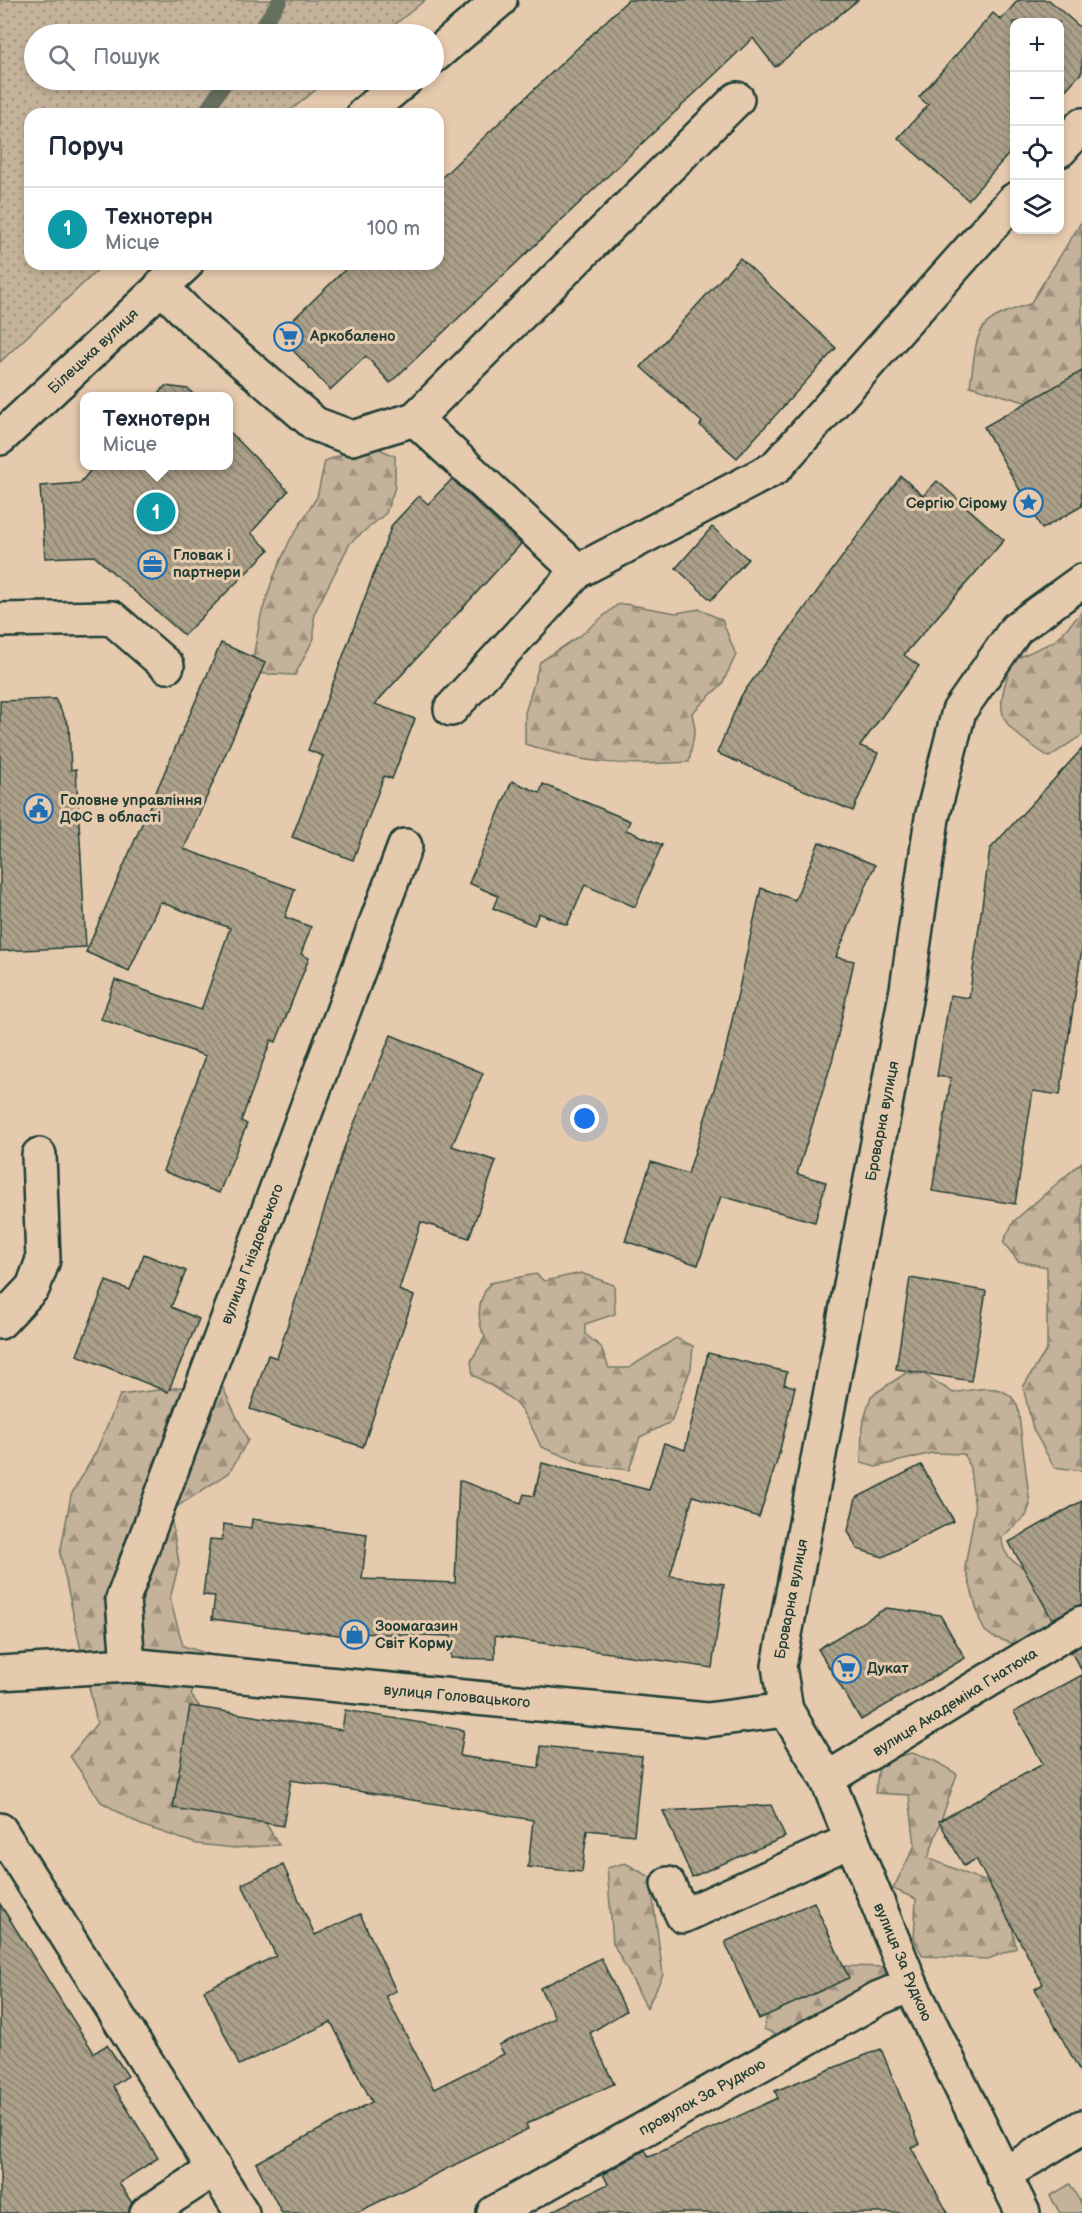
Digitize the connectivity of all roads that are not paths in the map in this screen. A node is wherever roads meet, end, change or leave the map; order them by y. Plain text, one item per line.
1 (500, 0) edge
2 (444, 48) edge
3 (393, 90) edge
4 (737, 99) dead end
5 (371, 108) edge
6 (1082, 125) edge
7 (1064, 145) edge
8 (1010, 204) edge
9 (179, 270) edge
10 (161, 286) junction
11 (415, 419) junction
12 (0, 438) edge
13 (578, 571) junction
14 (1082, 581) edge
15 (0, 620) edge
16 (167, 666) dead end
17 (451, 709) dead end
18 (405, 846) dead end
19 (39, 1155) dead end
20 (0, 1323) edge
21 (1082, 1623) edge
22 (128, 1665) junction
23 (0, 1673) edge
24 (786, 1710) junction
25 (827, 1779) junction
26 (0, 1830) edge
27 (852, 1840) junction
28 (668, 1884) dead end
29 (911, 1985) junction
30 (1082, 2127) edge
31 (215, 2169) junction
32 (1004, 2175) junction
33 (147, 2213) edge
34 (242, 2213) edge
35 (494, 2213) edge
36 (1023, 2213) edge

1 - 2 street
3 - 5 street
4 - 11 street
6 - 7 street
8 - 13 street
9 - 10 street, Білецька вулиця
10 - 11 street
10 - 12 street, Білецька вулиця
11 - 13 street
13 - 17 street
14 - 24 street, Броварна вулиця
15 - 16 street
18 - 22 street, вулиця Гніздовського
19 - 20 street
21 - 25 street, вулиця Академіка Гнатюка
22 - 23 street, вулиця Головацького
22 - 24 street, вулиця Головацького
24 - 25 street, вулиця За Рудкою
25 - 27 street, вулиця За Рудкою
26 - 31 street
27 - 28 street
27 - 29 street, вулиця За Рудкою
29 - 32 street, вулиця За Рудкою
29 - 35 street, провулок За Рудкою
30 - 32 street
31 - 33 street
31 - 34 street
32 - 36 street, вулиця За Рудкою

